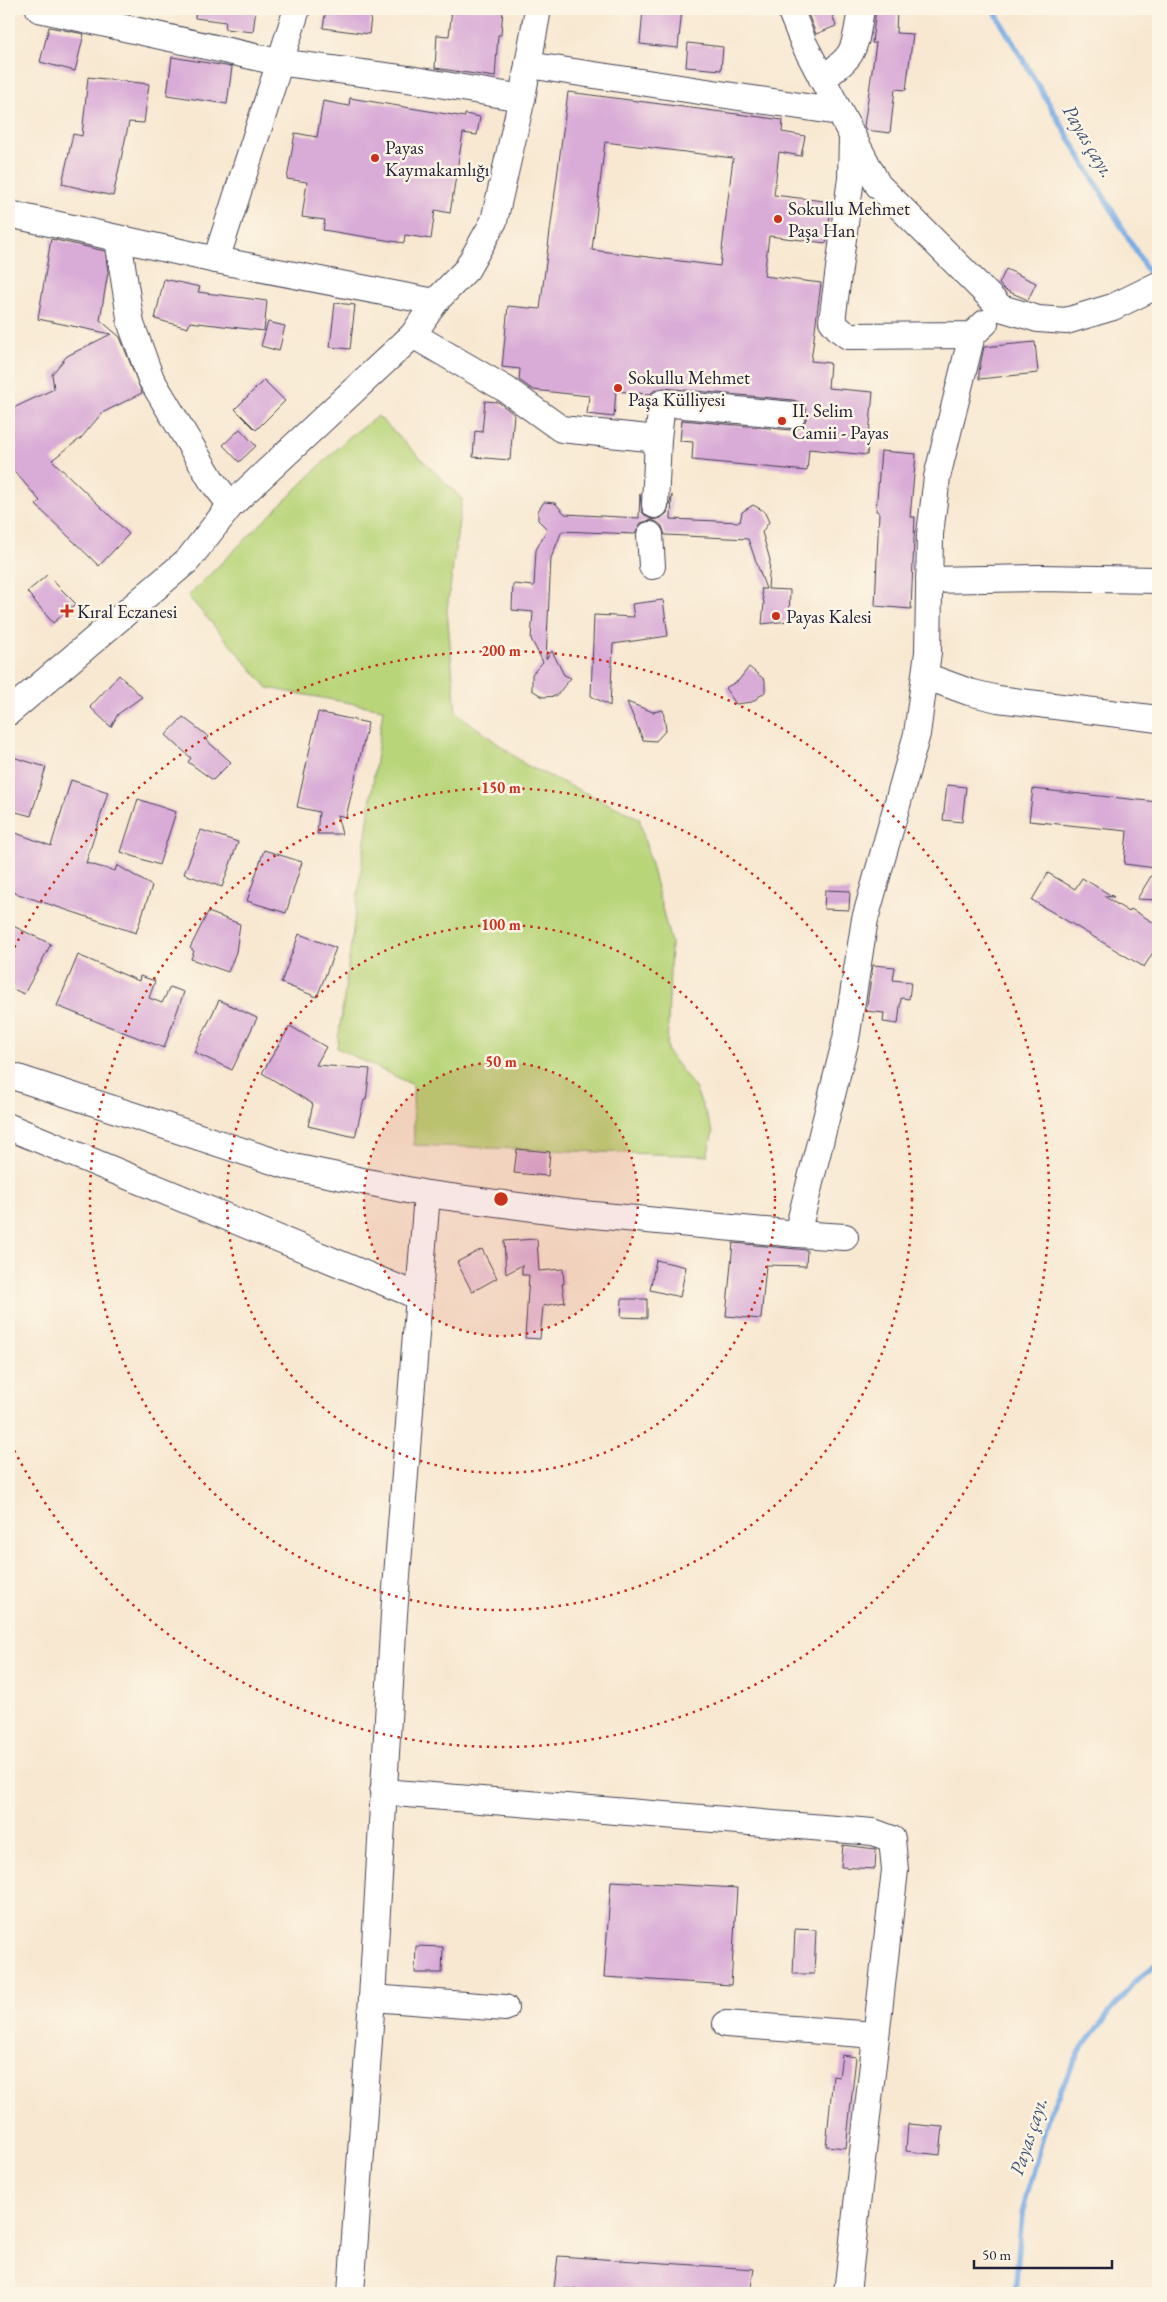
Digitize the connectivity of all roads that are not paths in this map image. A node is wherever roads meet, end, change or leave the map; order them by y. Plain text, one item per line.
1 (39, 9) edge
2 (297, 9) edge
3 (538, 9) edge
4 (790, 9) edge
5 (861, 9) edge
6 (278, 62) junction
7 (528, 66) junction
8 (822, 79) junction
9 (522, 98) junction
10 (839, 112) junction
11 (852, 137) junction
12 (9, 214) edge
13 (118, 239) junction
14 (216, 260) junction
15 (1158, 285) edge
16 (435, 302) junction
17 (1001, 308) junction
18 (413, 335) junction
19 (972, 335) junction
20 (792, 415) dead end
21 (658, 439) junction
22 (231, 505) junction
23 (655, 505) dead end
24 (650, 535) dead end
25 (652, 566) dead end
26 (929, 580) junction
27 (1158, 580) edge
28 (925, 676) junction
29 (9, 712) edge
30 (1158, 719) edge
31 (9, 1076) edge
32 (9, 1127) edge
33 (427, 1194) junction
34 (797, 1234) junction
35 (846, 1237) dead end
36 (420, 1297) junction
37 (383, 1792) junction
38 (372, 1998) junction
39 (505, 2008) dead end
40 (726, 2024) dead end
41 (876, 2035) junction
42 (351, 2293) edge
43 (847, 2293) edge

1 - 6 street
2 - 6 street
3 - 7 street
4 - 8 street
5 - 8 street
6 - 9 street
6 - 14 street
7 - 9 street
7 - 10 street
8 - 10 street
9 - 16 street
10 - 11 street
11 - 17 street
11 - 19 street
12 - 13 street
13 - 14 street
13 - 22 street
14 - 16 street
15 - 17 street
16 - 18 street
17 - 19 street
18 - 21 street
18 - 22 street
19 - 26 street
20 - 21 street
21 - 23 street
22 - 29 street
24 - 25 street
26 - 27 street
26 - 28 street
28 - 30 street
28 - 34 street
31 - 33 street
32 - 36 street
33 - 34 street
33 - 36 street
34 - 35 street
36 - 37 street
37 - 38 street
37 - 41 street
38 - 39 street
38 - 42 street
40 - 41 street
41 - 43 street

